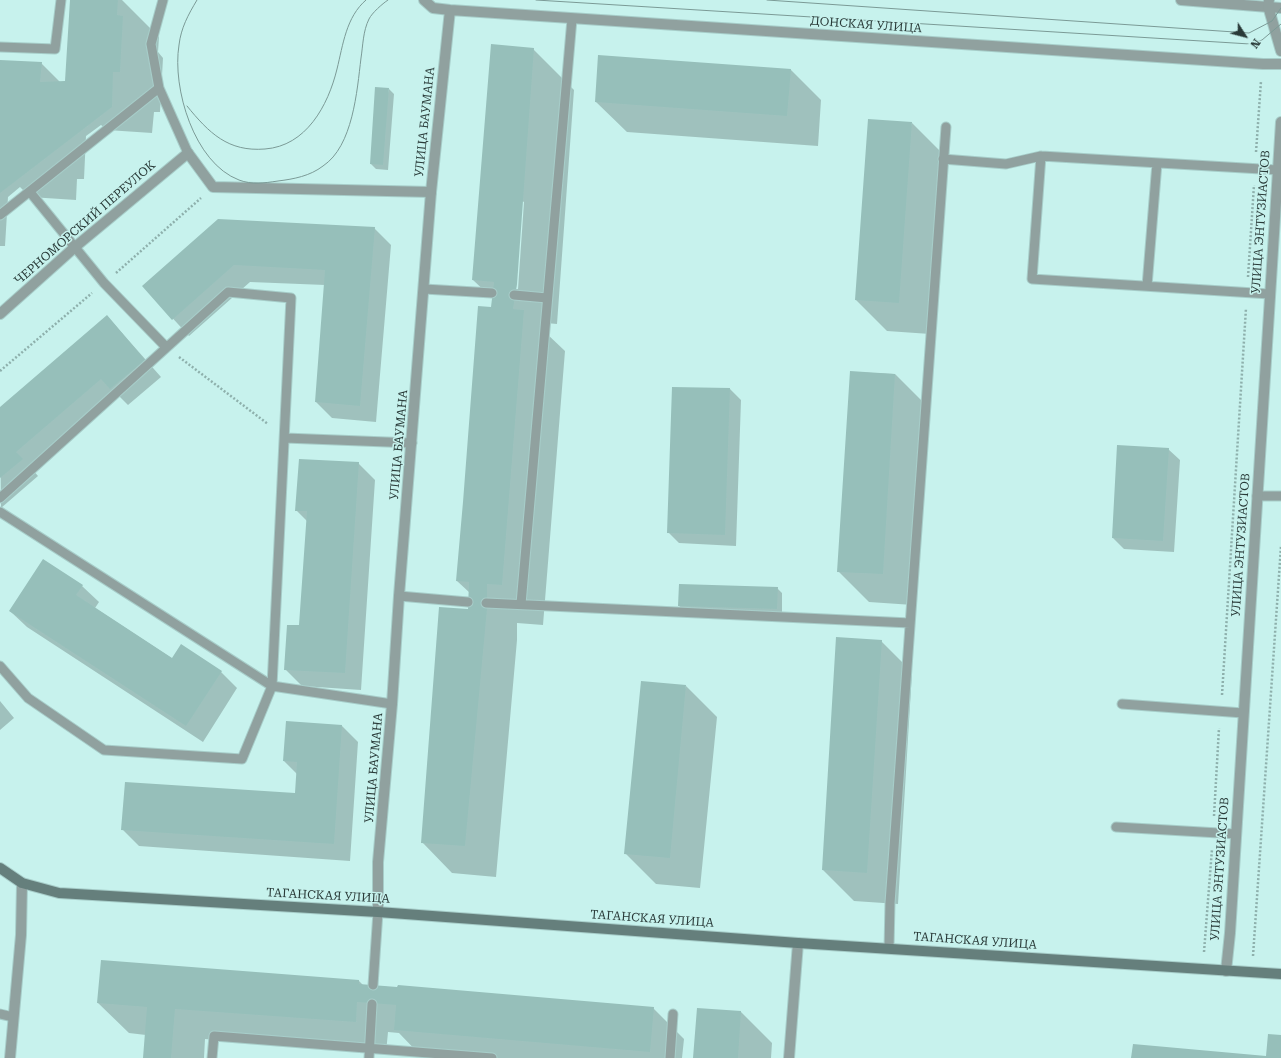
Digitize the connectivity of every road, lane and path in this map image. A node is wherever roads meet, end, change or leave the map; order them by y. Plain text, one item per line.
1 (61, 0) edge
2 (163, 0) edge
3 (424, 0) edge
4 (1181, 0) edge
5 (1268, 3) edge
6 (1281, 8) edge
7 (450, 10) junction
8 (572, 19) junction
9 (0, 47) edge
10 (1281, 51) edge
11 (1262, 64) junction
12 (1281, 64) edge
13 (159, 88) junction
14 (1281, 122) edge
15 (946, 127) dead end
16 (188, 153) junction
17 (1041, 156) junction
18 (944, 159) junction
19 (1157, 162) junction
20 (1255, 168) junction
21 (1278, 170) junction
22 (30, 192) junction
23 (431, 192) junction
24 (0, 215) edge
25 (75, 247) junction
26 (1147, 286) junction
27 (424, 289) junction
28 (492, 293) dead end
29 (1247, 293) junction
30 (1270, 294) junction
31 (514, 295) dead end
32 (547, 298) junction
33 (0, 314) edge
34 (166, 347) junction
35 (286, 438) junction
36 (412, 443) junction
37 (1257, 496) junction
38 (1281, 496) edge
39 (0, 498) edge
40 (0, 512) edge
41 (1281, 546) edge
42 (399, 596) junction
43 (468, 602) dead end
44 (486, 603) dead end
45 (521, 604) junction
46 (910, 623) junction
47 (0, 666) edge
48 (272, 686) junction
49 (392, 704) junction
50 (1122, 704) dead end
51 (1220, 712) junction
52 (1243, 713) junction
53 (1116, 828) dead end
54 (1213, 833) junction
55 (1236, 834) junction
56 (0, 868) edge
57 (22, 883) junction
58 (378, 912) junction
59 (798, 943) junction
60 (889, 948) junction
61 (1202, 970) junction
62 (1226, 971) junction
63 (1252, 972) junction
64 (1281, 974) edge
65 (373, 985) dead end
66 (372, 1004) dead end
67 (0, 1014) edge
68 (673, 1014) dead end
69 (14, 1017) junction
70 (370, 1047) junction
71 (10, 1058) edge
72 (212, 1058) edge
73 (369, 1058) edge
74 (492, 1058) edge
75 (670, 1058) edge
76 (789, 1058) edge

1 - 9 lane
2 - 13 lane
3 - 7 street
4 - 5 street
5 - 6 street
5 - 10 street
7 - 8 street, ДОНСКАЯ УЛИЦА
7 - 23 street, УЛИЦА БАУМАНА
8 - 11 street, ДОНСКАЯ УЛИЦА
8 - 32 lane
11 - 12 street, ДОНСКАЯ УЛИЦА
11 - 20 path
13 - 16 lane
13 - 22 lane
14 - 21 street, УЛИЦА ЭНТУЗИАСТОВ
15 - 18 lane
16 - 23 street
16 - 25 street, ЧЕРНОМОРСКИЙ ПЕРЕУЛОК
17 - 18 lane
17 - 19 lane
17 - 26 lane
18 - 46 lane
19 - 20 lane
19 - 26 lane
20 - 21 lane
20 - 29 path
21 - 30 street, УЛИЦА ЭНТУЗИАСТОВ
22 - 24 lane
22 - 25 lane
23 - 27 street, УЛИЦА БАУМАНА
25 - 33 street, ЧЕРНОМОРСКИЙ ПЕРЕУЛОК
25 - 34 lane
26 - 29 lane
27 - 28 lane
27 - 36 street, УЛИЦА БАУМАНА
29 - 30 lane
29 - 51 path
30 - 37 street, УЛИЦА ЭНТУЗИАСТОВ
31 - 32 lane
32 - 45 lane
34 - 35 path
34 - 35 lane
34 - 39 lane
35 - 36 lane
35 - 48 lane
36 - 42 street, УЛИЦА БАУМАНА
37 - 38 lane
37 - 52 street, УЛИЦА ЭНТУЗИАСТОВ
40 - 48 lane
41 - 63 path
42 - 43 lane
42 - 49 street, УЛИЦА БАУМАНА
44 - 45 lane
45 - 46 lane
46 - 60 lane
47 - 48 lane
48 - 49 lane
49 - 58 street, УЛИЦА БАУМАНА
50 - 51 lane
51 - 52 lane
51 - 54 path
52 - 55 street, УЛИЦА ЭНТУЗИАСТОВ
53 - 54 lane
54 - 55 lane
54 - 61 path
55 - 62 street, УЛИЦА ЭНТУЗИАСТОВ
56 - 57 main road, ТАГАНСКАЯ УЛИЦА
57 - 58 main road, ТАГАНСКАЯ УЛИЦА
57 - 69 street
58 - 59 main road, ТАГАНСКАЯ УЛИЦА
58 - 65 lane
59 - 60 main road, ТАГАНСКАЯ УЛИЦА
59 - 76 street
60 - 61 main road, ТАГАНСКАЯ УЛИЦА
61 - 62 main road, ТАГАНСКАЯ УЛИЦА
62 - 63 main road, ТАГАНСКАЯ УЛИЦА
63 - 64 main road, ТАГАНСКАЯ УЛИЦА
66 - 70 lane
67 - 69 lane
68 - 75 lane
69 - 71 street
70 - 72 lane
70 - 73 lane
70 - 74 lane

